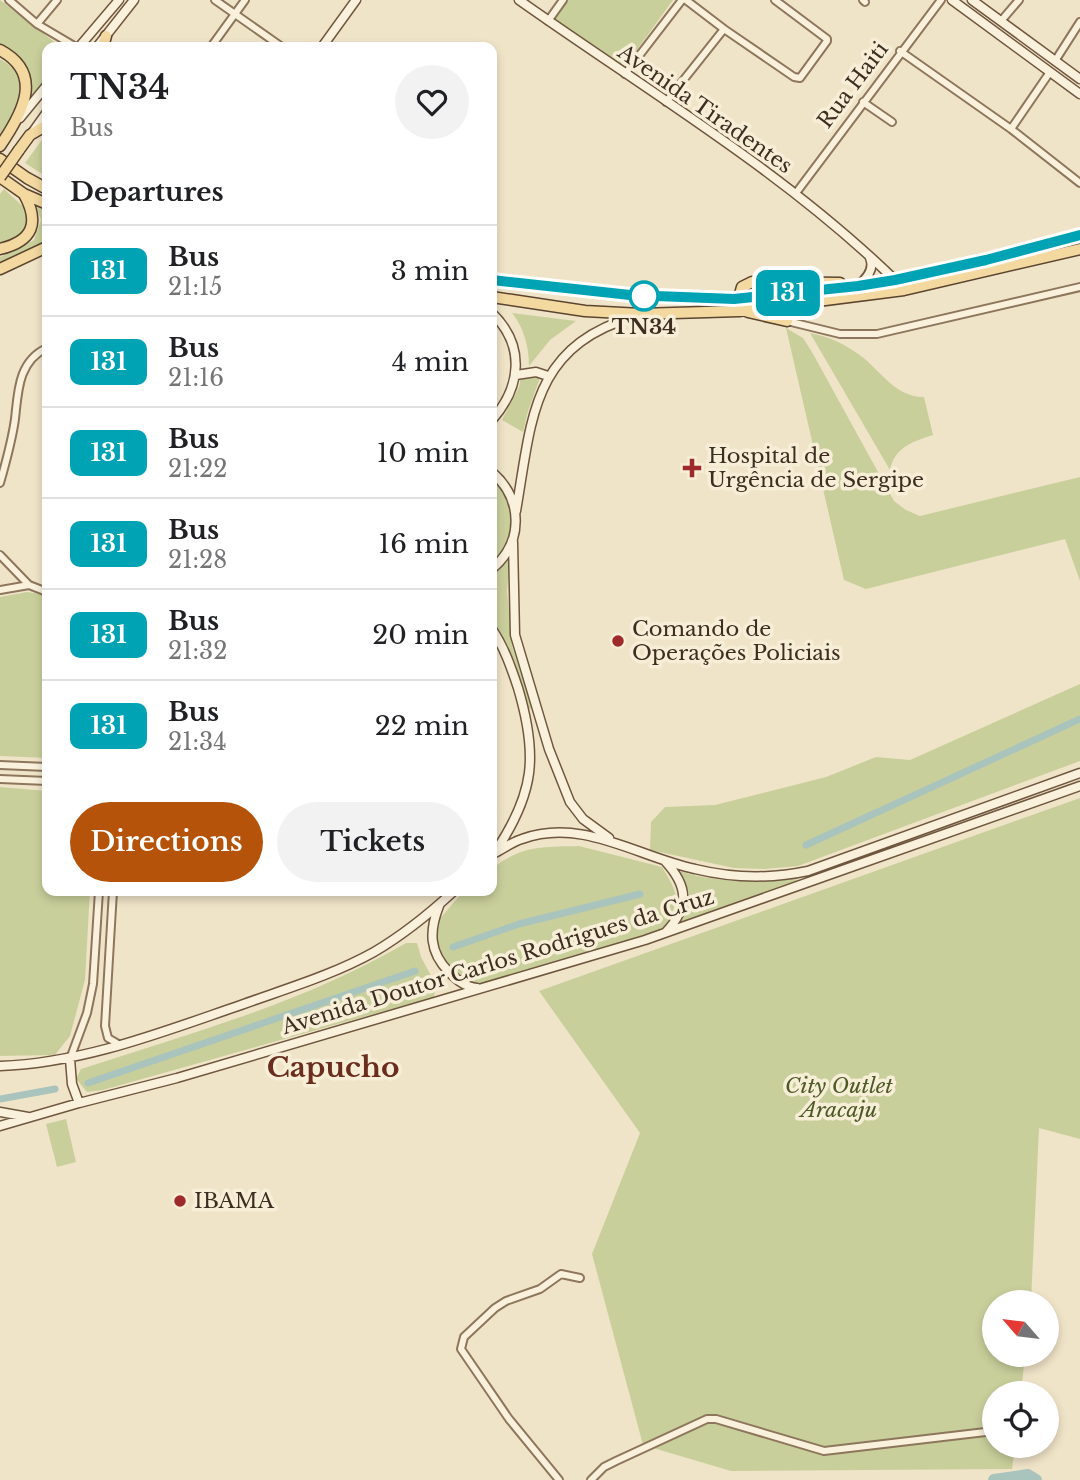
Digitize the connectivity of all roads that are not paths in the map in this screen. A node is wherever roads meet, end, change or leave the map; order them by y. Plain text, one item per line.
1 (57, 0) edge
2 (119, 0) edge
3 (134, 0) edge
4 (215, 0) edge
5 (245, 0) edge
6 (356, 0) edge
7 (519, 0) edge
8 (562, 0) edge
9 (684, 0) edge
10 (775, 0) edge
11 (941, 0) edge
12 (952, 0) edge
13 (972, 0) edge
14 (1019, 0) edge
15 (11, 1) edge
16 (235, 14) junction
17 (548, 21) junction
18 (1001, 21) junction
19 (1080, 22) edge
20 (37, 24) junction
21 (724, 29) junction
22 (1018, 34) junction
23 (106, 36) junction
24 (69, 42) edge
25 (82, 42) edge
26 (101, 42) edge
27 (104, 42) edge
28 (215, 42) edge
29 (275, 42) edge
30 (326, 42) edge
31 (1011, 43) junction
32 (0, 50) edge
33 (900, 51) junction
34 (1055, 61) junction
35 (1050, 72) junction
36 (625, 74) junction
37 (1080, 79) edge
38 (42, 91) edge
39 (1080, 94) edge
40 (666, 102) junction
41 (863, 102) junction
42 (42, 119) edge
43 (892, 122) dead end
44 (14, 125) junction
45 (42, 128) edge
46 (1011, 129) junction
47 (30, 135) junction
48 (2, 143) edge
49 (0, 159) edge
50 (0, 177) edge
51 (1080, 183) edge
52 (42, 185) edge
53 (796, 193) junction
54 (24, 194) junction
55 (42, 202) edge
56 (1080, 235) edge
57 (0, 249) edge
58 (42, 249) edge
59 (1080, 249) edge
60 (867, 252) junction
61 (0, 269) edge
62 (895, 280) junction
63 (497, 281) edge
64 (858, 286) junction
65 (1080, 287) edge
66 (738, 298) junction
67 (497, 299) edge
68 (740, 311) junction
69 (641, 314) junction
70 (497, 319) edge
71 (788, 321) joint
72 (42, 351) edge
73 (516, 375) junction
74 (548, 376) junction
75 (497, 413) edge
76 (497, 477) edge
77 (0, 483) edge
78 (516, 511) junction
79 (513, 542) junction
80 (0, 555) edge
81 (497, 565) edge
82 (29, 585) junction
83 (0, 590) edge
84 (42, 590) edge
85 (497, 638) edge
86 (538, 712) junction
87 (527, 717) junction
88 (0, 765) edge
89 (42, 767) edge
90 (1080, 773) edge
91 (0, 779) edge
92 (42, 781) edge
93 (1080, 786) edge
94 (614, 842) junction
95 (497, 849) edge
96 (497, 853) edge
97 (663, 859) junction
98 (99, 896) edge
99 (113, 896) edge
100 (448, 896) edge
101 (440, 903) junction
102 (664, 934) junction
103 (482, 989) junction
104 (120, 1045) junction
105 (70, 1059) junction
106 (4, 1066) edge
107 (0, 1072) edge
108 (79, 1103) junction
109 (0, 1112) edge
110 (33, 1117) junction
111 (0, 1126) edge
112 (580, 1278) dead end
113 (982, 1432) edge
114 (559, 1480) edge
115 (591, 1480) edge

1 - 20 street
2 - 25 main road
3 - 23 main road
4 - 16 street
5 - 16 street
6 - 30 main road
7 - 17 main road, Avenida Tiradentes
8 - 17 street
9 - 21 street
9 - 36 street
10 - 21 street
11 - 33 street, Rua Haiti
12 - 31 main road
13 - 18 main road
14 - 18 street
15 - 20 street
16 - 28 street
16 - 29 street
17 - 36 main road, Avenida Tiradentes
18 - 22 main road
19 - 34 street
20 - 24 street
21 - 40 street
22 - 31 main road
22 - 34 main road
23 - 26 main road
23 - 27 main road
31 - 35 main road
32 - 44 main road
33 - 41 street, Rua Haiti
33 - 46 street
34 - 37 main road
35 - 39 main road
35 - 46 street
36 - 40 main road, Avenida Tiradentes
38 - 44 main road
40 - 53 main road, Avenida Tiradentes
41 - 43 street
41 - 53 street, Rua Haiti
42 - 47 main road
44 - 48 main road
45 - 47 main road
46 - 51 street
47 - 50 main road, bridge
49 - 52 main road
50 - 54 main road
53 - 60 main road, Avenida Tiradentes
54 - 55 main road
54 - 57 main road
56 - 62 main road
58 - 61 main road
59 - 68 main road
60 - 62 main road, Avenida Tiradentes
60 - 64 main road
62 - 64 main road
63 - 66 main road
64 - 66 main road
65 - 71 street
66 - 68 main road
67 - 69 main road
68 - 69 main road
68 - 71 main road
69 - 74 main road
70 - 73 main road
72 - 77 street
73 - 74 main road
73 - 75 main road
74 - 78 main road
76 - 78 main road
78 - 79 main road
79 - 81 main road
79 - 86 main road
80 - 82 street
82 - 83 street
82 - 84 street
85 - 87 main road
86 - 87 main road
86 - 94 main road
87 - 95 main road
88 - 89 street
90 - 97 main road
91 - 92 street
93 - 102 main road, Avenida Doutor Carlos Rodrigues da Cruz
94 - 96 main road
94 - 97 main road
97 - 102 main road
98 - 105 street
99 - 104 street
100 - 101 main road, Avenida Doutor Carlos Rodrigues da Cruz
101 - 103 main road
101 - 104 main road, Avenida Doutor Carlos Rodrigues da Cruz
102 - 103 main road, Avenida Doutor Carlos Rodrigues da Cruz
103 - 108 main road, Avenida Doutor Carlos Rodrigues da Cruz
104 - 105 main road, Avenida Doutor Carlos Rodrigues da Cruz
105 - 106 main road, Avenida Doutor Carlos Rodrigues da Cruz
105 - 108 main road
106 - 107 main road
108 - 110 main road, Avenida Doutor Carlos Rodrigues da Cruz
109 - 110 main road
110 - 111 main road, Avenida Doutor Carlos Rodrigues da Cruz
112 - 114 street
113 - 115 street

